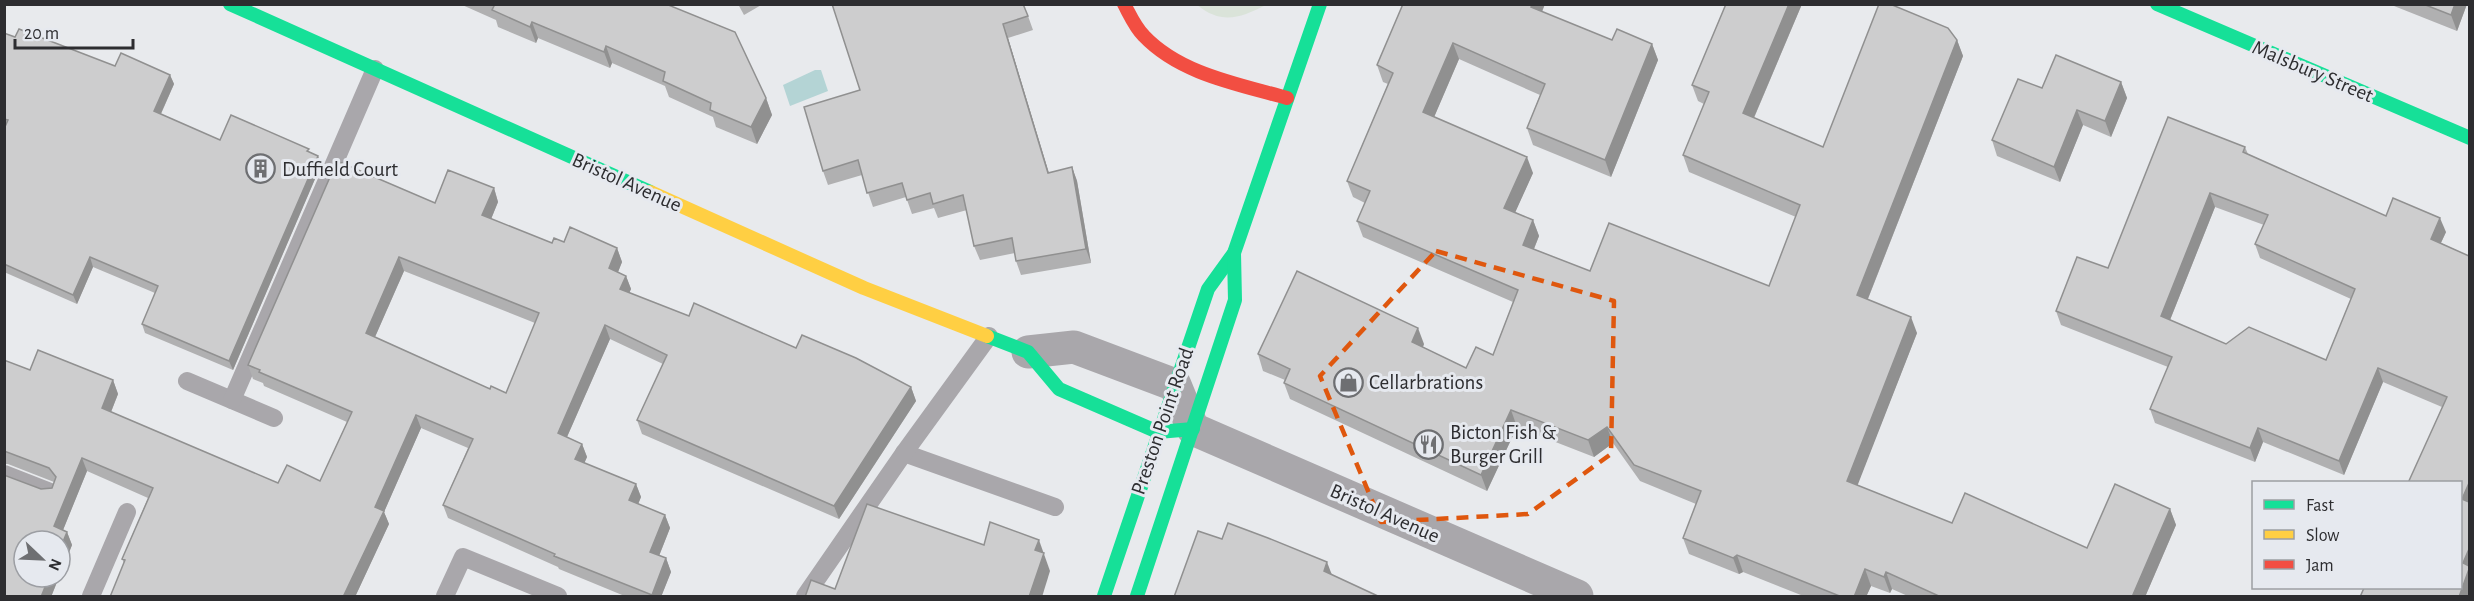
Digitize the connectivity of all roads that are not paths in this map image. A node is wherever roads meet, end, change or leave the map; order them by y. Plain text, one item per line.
1 (230, 4) edge
2 (276, 4) edge
3 (1124, 4) edge
4 (1320, 4) edge
5 (2157, 4) edge
6 (268, 21) junction
7 (375, 69) junction
8 (1287, 98) junction
9 (2469, 138) edge
10 (1234, 253) junction
11 (989, 336) junction
12 (1028, 352) junction
13 (187, 381) dead end
14 (1175, 385) junction
15 (232, 400) junction
16 (274, 418) dead end
17 (1193, 429) junction
18 (1158, 432) junction
19 (904, 453) junction
20 (4, 474) edge
21 (50, 492) edge
22 (1055, 507) dead end
23 (127, 512) dead end
24 (90, 597) edge
25 (445, 597) edge
26 (558, 597) edge
27 (805, 597) edge
28 (1104, 597) edge
29 (1137, 597) edge
30 (1577, 597) edge

1 - 6 street, Bristol Avenue
2 - 6 lane
3 - 8 street
4 - 8 street, Preston Point Road
5 - 9 street, Malsbury Street
6 - 7 street, Bristol Avenue
7 - 11 street, Bristol Avenue
7 - 15 lane
8 - 10 street, Preston Point Road
10 - 14 street, Preston Point Road
10 - 17 street, Preston Point Road
11 - 12 street, Bristol Avenue
11 - 19 lane
12 - 14 street, Bristol Avenue
12 - 18 street, Bristol Avenue
13 - 15 lane
14 - 17 street
14 - 18 street, Preston Point Road
15 - 16 lane
17 - 18 street, Bristol Avenue
17 - 29 street, Preston Point Road
17 - 30 street, Bristol Avenue
18 - 28 street, Preston Point Road
19 - 22 lane
19 - 27 lane
20 - 21 lane
23 - 24 lane
25 - 26 lane

